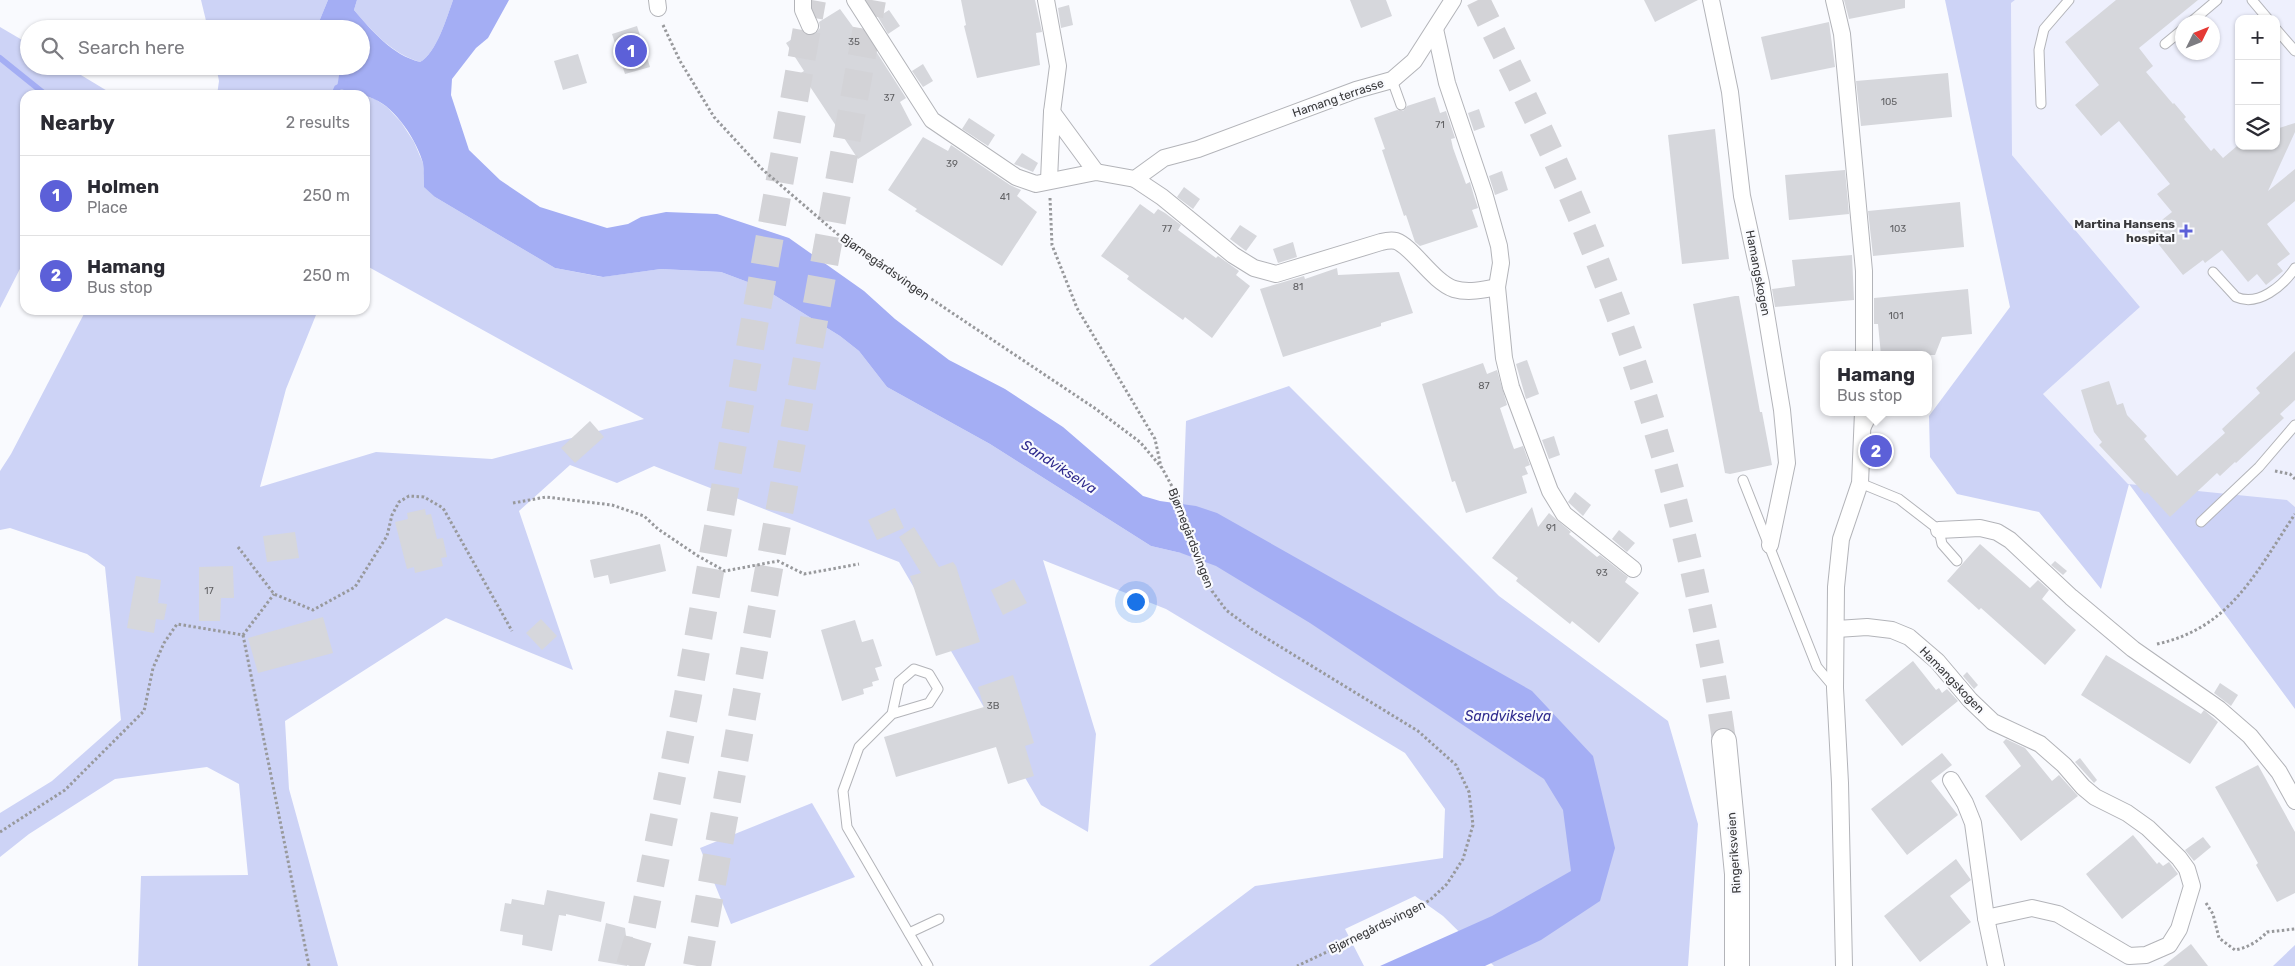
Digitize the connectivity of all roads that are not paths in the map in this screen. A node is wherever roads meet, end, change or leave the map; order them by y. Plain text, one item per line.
1 (803, 0) edge
2 (855, 0) edge
3 (1046, 0) edge
4 (1453, 0) edge
5 (1711, 0) edge
6 (1834, 0) edge
7 (2069, 0) edge
8 (2217, 0) edge
9 (2252, 0) edge
10 (2199, 15) edge
11 (2265, 15) edge
12 (810, 26) dead end
13 (1435, 29) junction
14 (2280, 34) edge
15 (2175, 36) edge
16 (2165, 44) dead end
17 (2295, 51) edge
18 (1392, 80) junction
19 (1401, 104) dead end
20 (2041, 104) dead end
21 (1052, 112) junction
22 (1096, 172) junction
23 (1135, 179) junction
24 (1049, 180) junction
25 (2295, 268) edge
26 (2213, 272) dead end
27 (1497, 287) junction
28 (1864, 351) edge
29 (1863, 416) edge
30 (1872, 416) edge
31 (2295, 425) edge
32 (1863, 435) junction
33 (1743, 480) dead end
34 (1860, 483) junction
35 (2201, 522) dead end
36 (1939, 530) junction
37 (1770, 545) junction
38 (1957, 561) dead end
39 (1633, 570) dead end
40 (1837, 629) junction
41 (1835, 688) junction
42 (892, 714) junction
43 (1724, 741) tunnel mouth
44 (1951, 780) dead end
45 (2295, 801) edge
46 (1986, 918) junction
47 (939, 919) dead end
48 (909, 933) junction
49 (928, 966) edge
50 (1737, 966) edge
51 (1844, 966) edge
52 (1996, 966) edge

1 - 12 street
2 - 24 street
3 - 21 street
4 - 13 street, Hamang terrasse
5 - 37 street, Hamangskogen
6 - 28 street
7 - 20 lane
8 - 10 lane
9 - 11 lane
13 - 18 street, Hamang terrasse
13 - 27 street
14 - 17 lane
15 - 16 lane
18 - 19 lane
18 - 23 street, Hamang terrasse
21 - 22 street
21 - 24 street
22 - 23 street
22 - 24 street
23 - 27 street
25 - 26 lane
27 - 39 street
29 - 32 street
30 - 32 lane
31 - 35 lane
32 - 34 street
33 - 37 lane
34 - 36 lane
34 - 40 street
36 - 38 lane
36 - 45 street
37 - 41 lane
40 - 41 street
40 - 46 street, Hamangskogen
41 - 51 street
42 - 42 lane
42 - 48 lane
43 - 50 main road, Ringeriksveien
44 - 46 street
46 - 52 street
47 - 48 lane
48 - 49 lane

